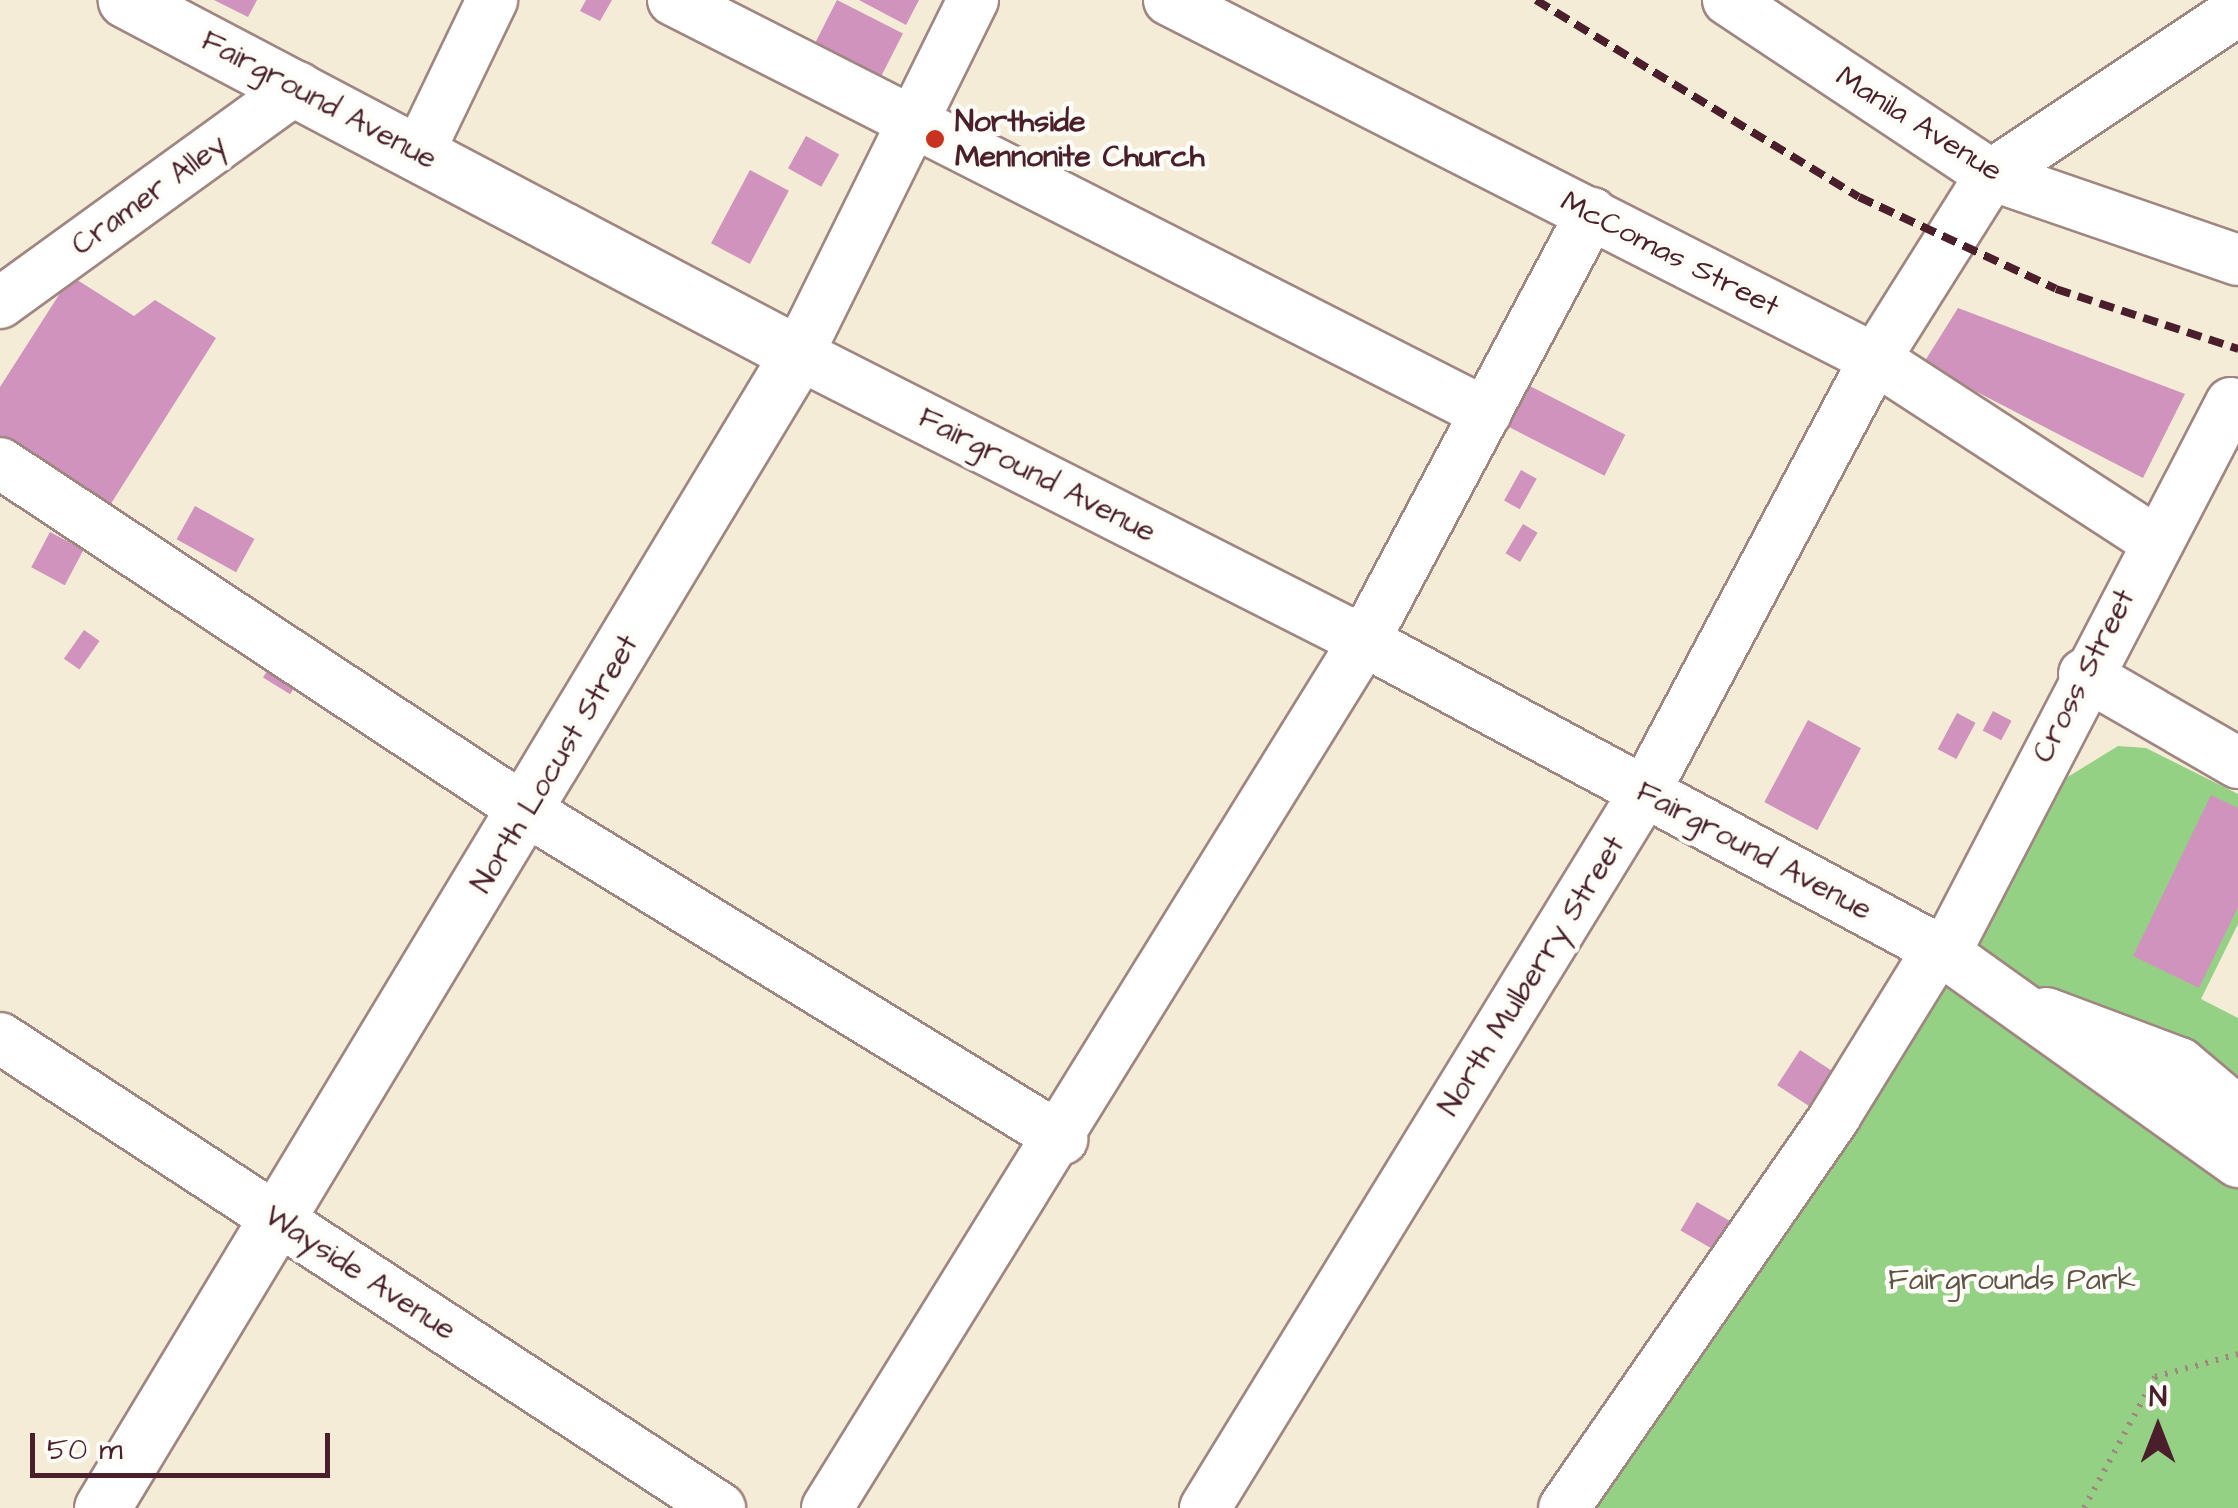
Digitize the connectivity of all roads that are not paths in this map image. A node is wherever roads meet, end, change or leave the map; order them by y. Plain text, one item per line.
1 (126, 0) edge
2 (492, 0) edge
3 (673, 0) edge
4 (973, 0) edge
5 (1169, 0) edge
6 (1728, 0) edge
7 (2238, 10) edge
8 (298, 87) junction
9 (915, 118) junction
10 (419, 152) junction
11 (1991, 175) junction
12 (1592, 213) junction
13 (2238, 260) edge
14 (0, 303) edge
15 (798, 354) junction
16 (1874, 359) junction
17 (2230, 403) dead end
18 (1486, 413) junction
19 (0, 464) edge
20 (2154, 540) junction
21 (1364, 641) junction
22 (2084, 674) junction
23 (2238, 763) edge
24 (1644, 793) junction
25 (527, 811) junction
26 (1942, 951) junction
27 (2015, 1004) junction
28 (0, 1038) edge
29 (2238, 1112) edge
30 (1062, 1139) junction
31 (2238, 1162) edge
32 (277, 1218) junction
33 (102, 1508) edge
34 (720, 1508) edge
35 (827, 1508) edge
36 (1206, 1508) edge
37 (1564, 1508) edge

1 - 8 main road, Fairground Avenue
2 - 10 street
3 - 9 street
4 - 9 street, North Locust Street
5 - 12 street, McComas Street
6 - 11 street, Manila Avenue
7 - 11 street
8 - 10 main road, Fairground Avenue
8 - 14 street, Cramer Alley
9 - 15 street, North Locust Street
9 - 18 street
10 - 15 main road, Fairground Avenue
11 - 13 street, Manila Avenue
11 - 16 street, North Mulberry Street
12 - 16 street, McComas Street
12 - 18 street
15 - 21 street, Fairground Avenue
15 - 25 main road, North Locust Street
16 - 20 street, McComas Street
16 - 24 street, North Mulberry Street
17 - 20 street, Cross Street
18 - 21 street
19 - 25 street
20 - 22 street, Cross Street
21 - 24 street, Fairground Avenue
21 - 30 street
22 - 23 street
22 - 26 street, Cross Street
24 - 26 street, Fairground Avenue
24 - 36 street, North Mulberry Street
25 - 30 street
25 - 32 main road, North Locust Street
26 - 27 street, Fairground Avenue
26 - 37 street, Cross Street
27 - 29 street
27 - 31 street, Fairground Avenue
28 - 32 street, Wayside Avenue
30 - 35 street
32 - 33 main road, North Locust Street
32 - 34 street, Wayside Avenue

